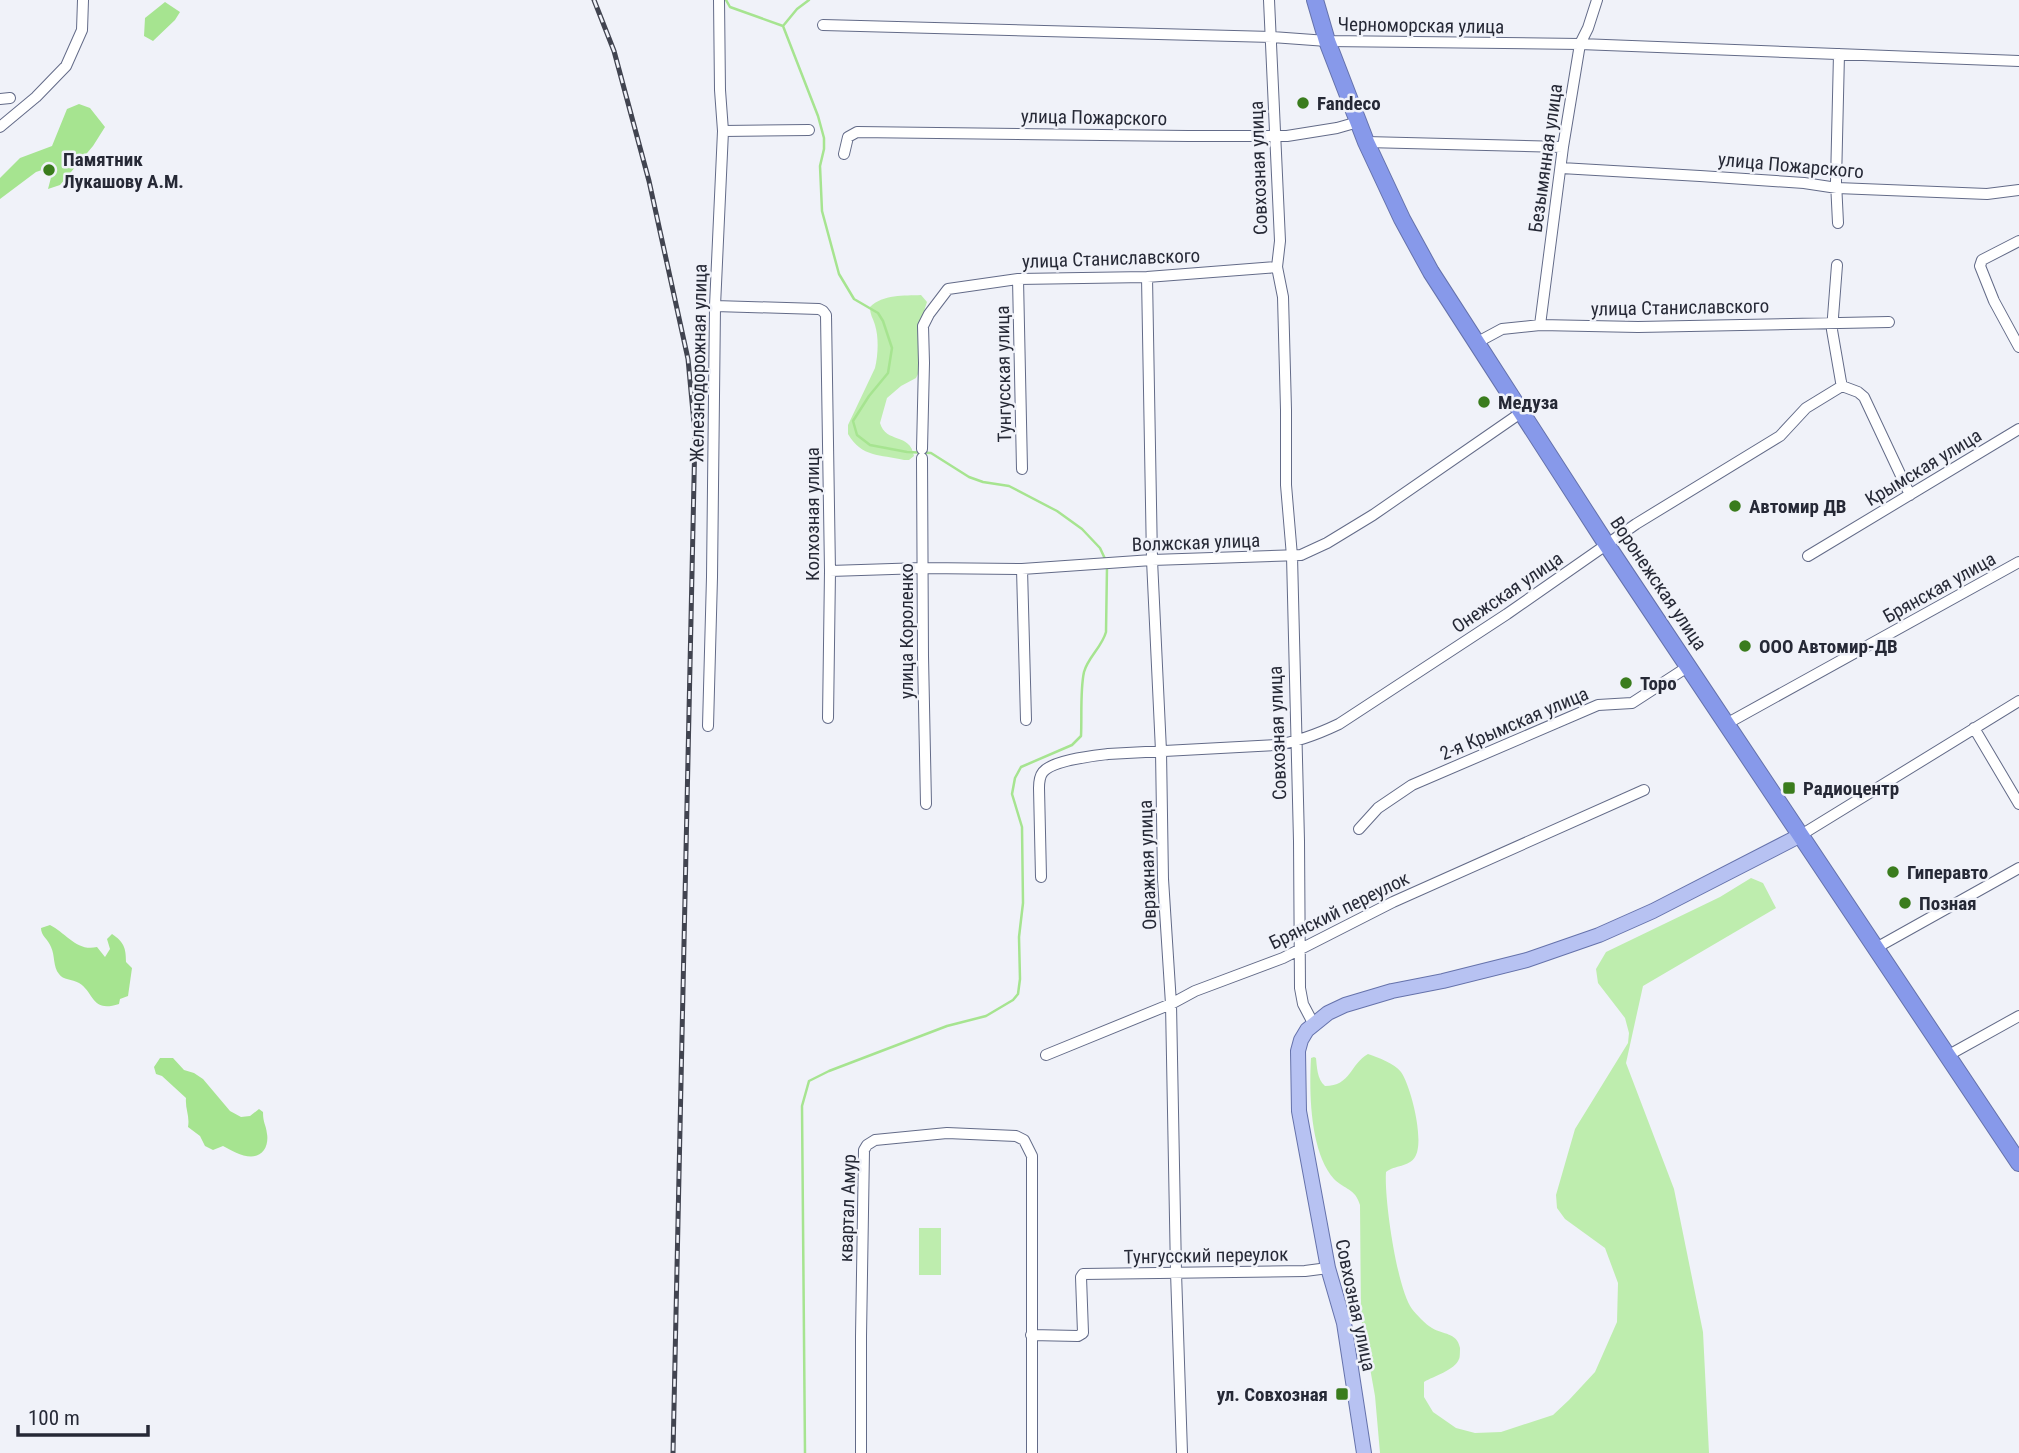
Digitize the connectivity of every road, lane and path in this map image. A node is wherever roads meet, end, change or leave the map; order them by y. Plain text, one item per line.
1 (82, 0) edge
2 (719, 0) edge
3 (1269, 0) edge
4 (1315, 0) edge
5 (1597, 0) edge
6 (823, 25) dead end
7 (1272, 37) junction
8 (1327, 41) junction
9 (1580, 44) junction
10 (1839, 54) junction
11 (2019, 61) edge
12 (1358, 122) junction
13 (0, 127) edge
14 (809, 130) dead end
15 (723, 131) junction
16 (1276, 136) junction
17 (1366, 142) junction
18 (1563, 147) junction
19 (844, 154) dead end
20 (1561, 168) junction
21 (1837, 188) junction
22 (2019, 190) edge
23 (1838, 223) dead end
24 (2019, 241) edge
25 (1837, 265) dead end
26 (1277, 267) junction
27 (1147, 276) junction
28 (1018, 279) junction
29 (948, 289) joint
30 (715, 306) junction
31 (1833, 322) junction
32 (1889, 322) dead end
33 (1540, 325) junction
34 (1476, 343) junction
35 (2019, 347) edge
36 (1842, 386) junction
37 (1522, 412) junction
38 (2019, 429) edge
39 (1022, 469) dead end
40 (1910, 495) junction
41 (1608, 545) junction
42 (1292, 556) junction
43 (1808, 556) dead end
44 (1152, 560) junction
45 (2019, 562) edge
46 (923, 568) junction
47 (1022, 569) junction
48 (830, 571) junction
49 (1689, 666) junction
50 (2019, 701) edge
51 (828, 718) dead end
52 (1026, 720) dead end
53 (1727, 723) junction
54 (708, 726) dead end
55 (1974, 728) junction
56 (1296, 741) junction
57 (1161, 751) junction
58 (1644, 790) dead end
59 (926, 804) dead end
60 (2019, 804) edge
61 (1359, 829) dead end
62 (1801, 835) junction
63 (2019, 869) edge
64 (1041, 877) dead end
65 (1876, 948) junction
66 (1300, 951) junction
67 (1171, 1004) junction
68 (2019, 1016) edge
69 (1313, 1023) junction
70 (1046, 1055) dead end
71 (1947, 1056) junction
72 (2019, 1163) edge
73 (1328, 1268) junction
74 (1176, 1272) junction
75 (1031, 1335) junction
76 (861, 1453) edge
77 (1032, 1453) edge
78 (1182, 1453) edge
79 (1364, 1453) edge

1 - 13 street
2 - 15 street, Железнодорожная улица
3 - 7 street, Совхозная улица
4 - 8 highway, Воронежская улица
5 - 9 street, Безымянная улица
6 - 7 street, Черноморская улица
7 - 8 street, Черноморская улица
7 - 16 street, Совхозная улица
8 - 9 street, Черноморская улица
8 - 12 highway, Воронежская улица
9 - 10 street, Черноморская улица
9 - 18 street, Безымянная улица
10 - 11 street, Черноморская улица
10 - 21 street
12 - 16 street, улица Пожарского
12 - 17 highway, Воронежская улица
14 - 15 street
15 - 30 street, Железнодорожная улица
16 - 19 street, улица Пожарского
16 - 26 street, Совхозная улица
17 - 18 street
17 - 34 highway, Воронежская улица
18 - 20 street, Безымянная улица
20 - 21 street, улица Пожарского
20 - 33 street, Безымянная улица
21 - 22 street, улица Пожарского
21 - 23 street
24 - 35 street
25 - 31 street
26 - 27 street, улица Станиславского
26 - 42 street, Совхозная улица
27 - 28 street, улица Станиславского
27 - 44 street, Овражная улица
28 - 29 street, улица Станиславского
28 - 39 street, Тунгусская улица
29 - 46 street, улица Короленко
30 - 48 street, Колхозная улица
30 - 54 street, Железнодорожная улица
31 - 32 street, улица Станиславского
31 - 33 street, улица Станиславского
31 - 36 street
33 - 34 street, улица Станиславского
34 - 37 highway, Воронежская улица
36 - 40 street
36 - 41 street, Онежская улица
37 - 41 highway, Воронежская улица
37 - 42 street, Волжская улица
38 - 40 street, Крымская улица
40 - 43 street, Крымская улица
41 - 49 highway, Воронежская улица
41 - 56 street, Онежская улица
42 - 44 street, Волжская улица
42 - 56 street, Совхозная улица
44 - 47 street, Волжская улица
44 - 57 street, Овражная улица
45 - 53 street, Брянская улица
46 - 47 street, Волжская улица
46 - 48 street, Волжская улица
46 - 59 street, улица Короленко
47 - 52 street
48 - 51 street, Колхозная улица
49 - 53 highway, Воронежская улица
49 - 61 street, 2-я Крымская улица
50 - 55 street
53 - 62 highway, Воронежская улица
55 - 60 street
55 - 62 street
56 - 57 street, Онежская улица
56 - 66 street, Совхозная улица
57 - 64 street
57 - 67 street, Овражная улица
58 - 66 street, Брянский переулок
62 - 65 highway, Воронежская улица
62 - 69 main road
63 - 65 street
65 - 71 highway, Воронежская улица
66 - 67 street, Брянский переулок
66 - 69 street, Совхозная улица
67 - 70 street, Брянский переулок
67 - 74 street, Овражная улица
68 - 71 street
69 - 73 main road, Совхозная улица
71 - 72 highway, Воронежская улица
73 - 74 street, Тунгусский переулок
73 - 79 main road, Совхозная улица
74 - 75 street, Тунгусский переулок
74 - 78 street, Овражная улица
75 - 76 street, квартал Амур
75 - 77 street, квартал Амур

